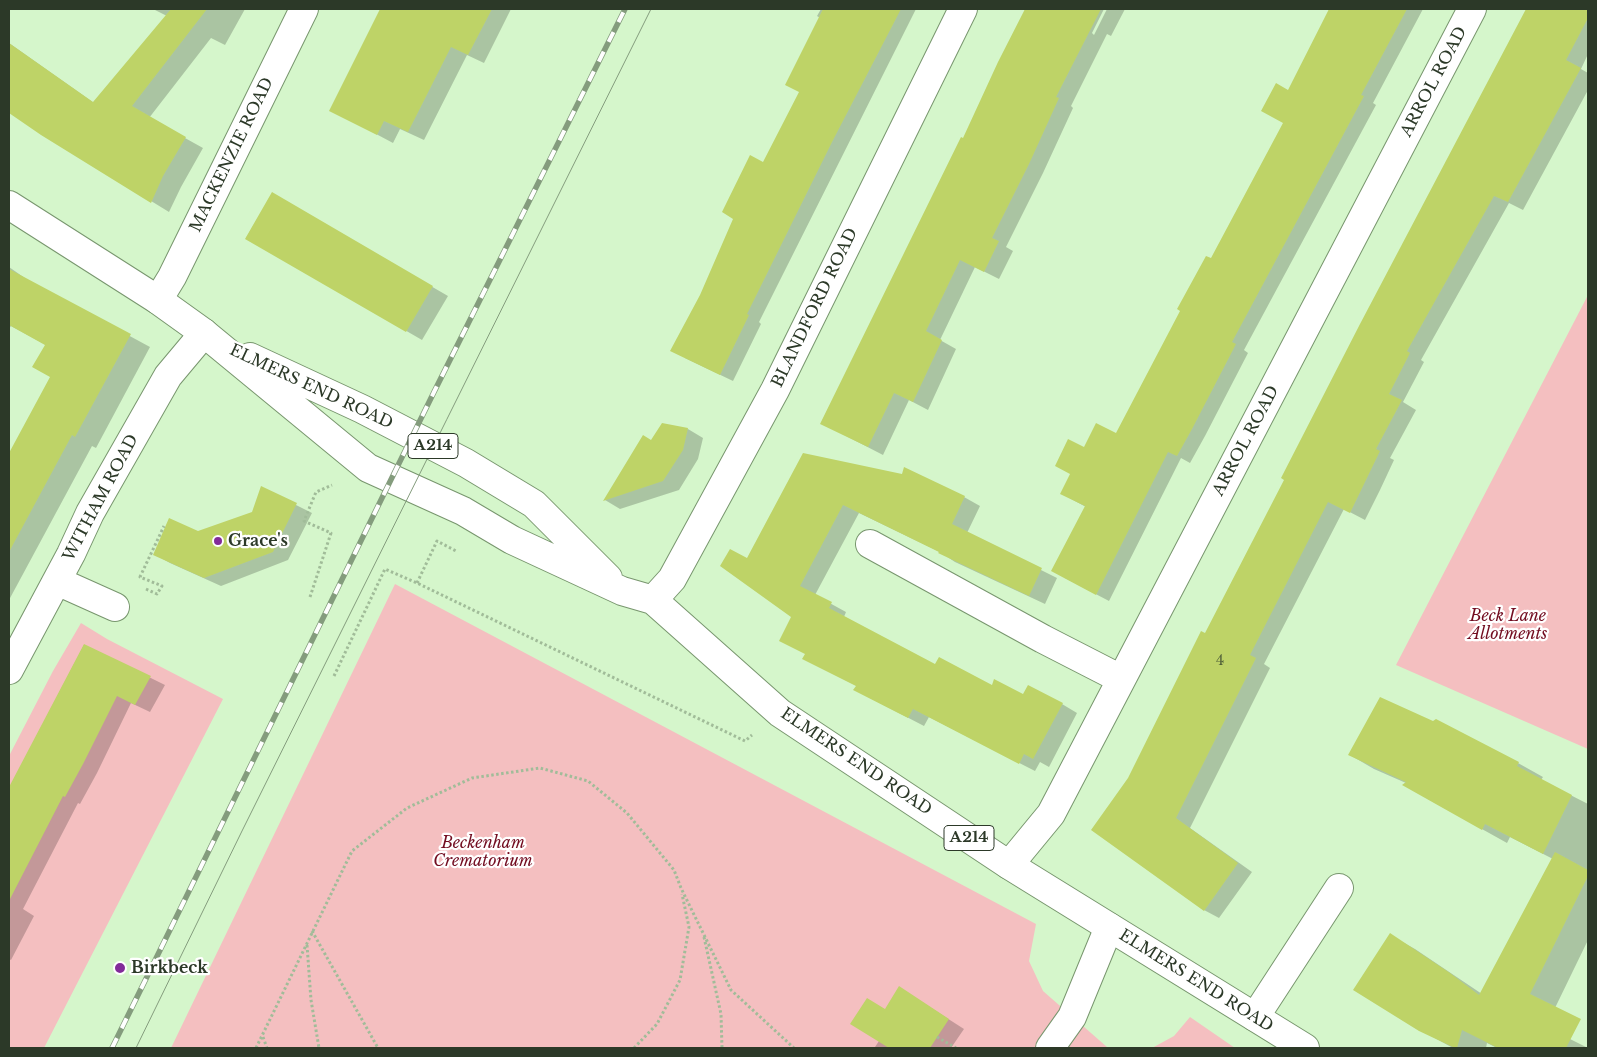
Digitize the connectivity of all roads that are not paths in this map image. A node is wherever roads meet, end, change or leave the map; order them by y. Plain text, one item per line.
1 (304, 9) edge
2 (963, 9) edge
3 (1472, 9) edge
4 (9, 205) edge
5 (158, 300) junction
6 (210, 337) junction
7 (870, 544) dead end
8 (56, 581) junction
9 (622, 591) junction
10 (653, 600) junction
11 (115, 607) dead end
12 (9, 670) edge
13 (1122, 679) junction
14 (1010, 865) junction
15 (1339, 888) dead end
16 (1109, 927) junction
17 (1255, 1017) junction
18 (1050, 1048) edge
19 (1305, 1048) edge

1 - 5 street, MACKENZIE ROAD
2 - 10 street, BLANDFORD ROAD
3 - 13 street, ARROL ROAD
4 - 5 street, ELMERS END ROAD / A214
5 - 6 street, ELMERS END ROAD / A214
6 - 8 street, WITHAM ROAD
6 - 9 street, ELMERS END ROAD / A214
6 - 9 street, ELMERS END ROAD / A214
7 - 13 street
8 - 11 street
8 - 12 street, WITHAM ROAD
9 - 10 street, ELMERS END ROAD / A214
10 - 14 street, ELMERS END ROAD / A214
13 - 14 street, ARROL ROAD
14 - 16 street, ELMERS END ROAD / A214
15 - 17 street
16 - 17 street, ELMERS END ROAD / A214
16 - 18 street
17 - 19 street, ELMERS END ROAD / A214

